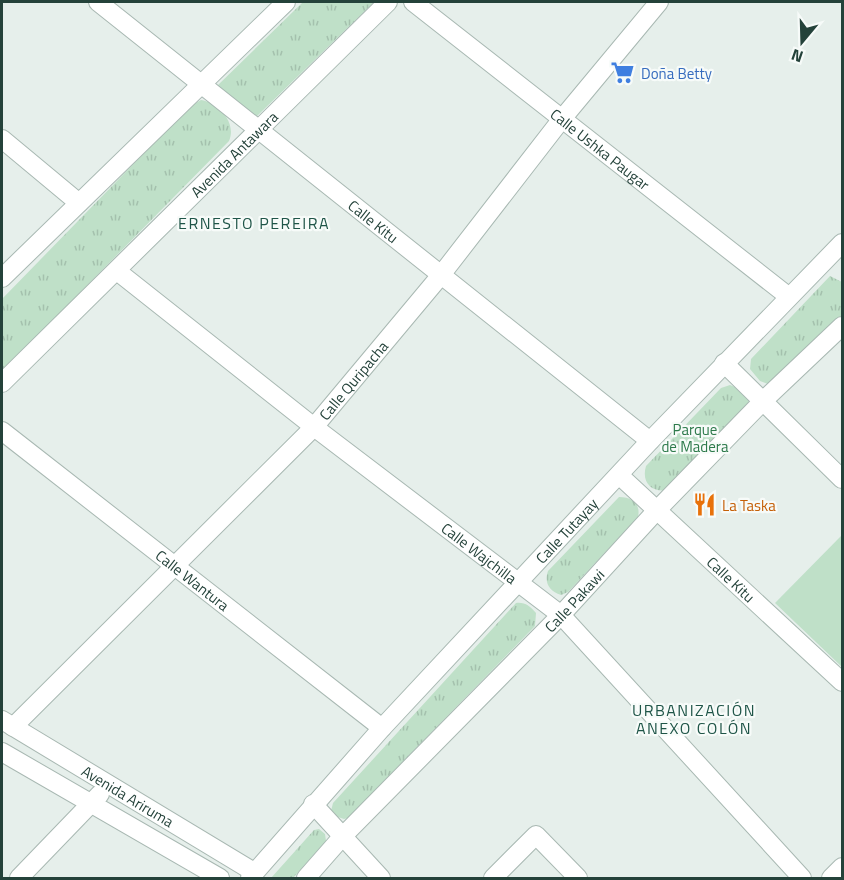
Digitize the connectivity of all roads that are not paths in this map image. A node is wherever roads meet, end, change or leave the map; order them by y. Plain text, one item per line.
1 (98, 2) edge
2 (286, 2) edge
3 (388, 2) edge
4 (413, 2) edge
5 (659, 2) edge
6 (199, 84) junction
7 (561, 120) junction
8 (257, 130) junction
9 (2, 138) edge
10 (79, 203) junction
11 (843, 243) edge
12 (836, 263) edge
13 (117, 271) junction
14 (441, 275) junction
15 (2, 278) edge
16 (788, 296) junction
17 (843, 326) edge
18 (724, 363) junction
19 (2, 383) edge
20 (765, 400) junction
21 (314, 427) junction
22 (2, 431) edge
23 (650, 441) junction
24 (619, 475) junction
25 (843, 479) edge
26 (658, 509) junction
27 (175, 565) junction
28 (519, 582) junction
29 (561, 615) junction
30 (843, 682) edge
31 (7, 724) edge
32 (382, 728) junction
33 (2, 752) edge
34 (109, 784) junction
35 (93, 803) junction
36 (313, 804) junction
37 (342, 837) junction
38 (843, 867) edge
39 (252, 875) edge
40 (19, 879) edge
41 (220, 879) edge
42 (306, 879) edge
43 (381, 879) edge
44 (493, 879) edge
45 (578, 879) edge
46 (802, 879) edge
47 (831, 879) edge

1 - 6 street, Calle Kitu
2 - 6 street
3 - 8 street, Avenida Antawara
4 - 7 street, Calle Ushka Paugar
5 - 7 street, Calle Quripacha
6 - 8 street, Calle Kitu
6 - 10 street
7 - 14 street, Calle Quripacha
7 - 16 street, Calle Ushka Paugar
8 - 13 street, Avenida Antawara
8 - 14 street, Calle Kitu
9 - 10 street
10 - 15 street
11 - 12 street, Calle Tutayay
12 - 16 street, Calle Tutayay
13 - 19 street, Avenida Antawara
13 - 21 street, Calle Wajchilla
14 - 21 street, Calle Quripacha
14 - 23 street, Calle Kitu
16 - 18 street, Calle Tutayay
17 - 20 street, Calle Pakawi
18 - 20 street
18 - 23 street, Calle Tutayay
20 - 25 street
20 - 26 street, Calle Pakawi
21 - 27 street, Calle Quripacha
21 - 28 street, Calle Wajchilla
22 - 27 street, Calle Wantura
23 - 24 street, Calle Tutayay
24 - 26 street, Calle Kitu
24 - 28 street, Calle Tutayay
26 - 29 street, Calle Pakawi
26 - 30 street, Calle Kitu
27 - 31 street, Calle Quripacha
27 - 32 street, Calle Wantura
28 - 29 street, Calle Wajchilla
28 - 32 street, Calle Tutayay
29 - 37 street, Calle Pakawi
29 - 46 street, Calle Wajchilla
31 - 34 street, Avenida Ariruma
32 - 36 street, Calle Tutayay
33 - 35 street, Avenida Ariruma
34 - 35 street
34 - 39 street, Avenida Ariruma
35 - 40 street
35 - 41 street, Avenida Ariruma
36 - 37 street
36 - 39 street, Calle Tutayay
37 - 42 street, Calle Pakawi
37 - 43 street
38 - 47 street
44 - 45 street

